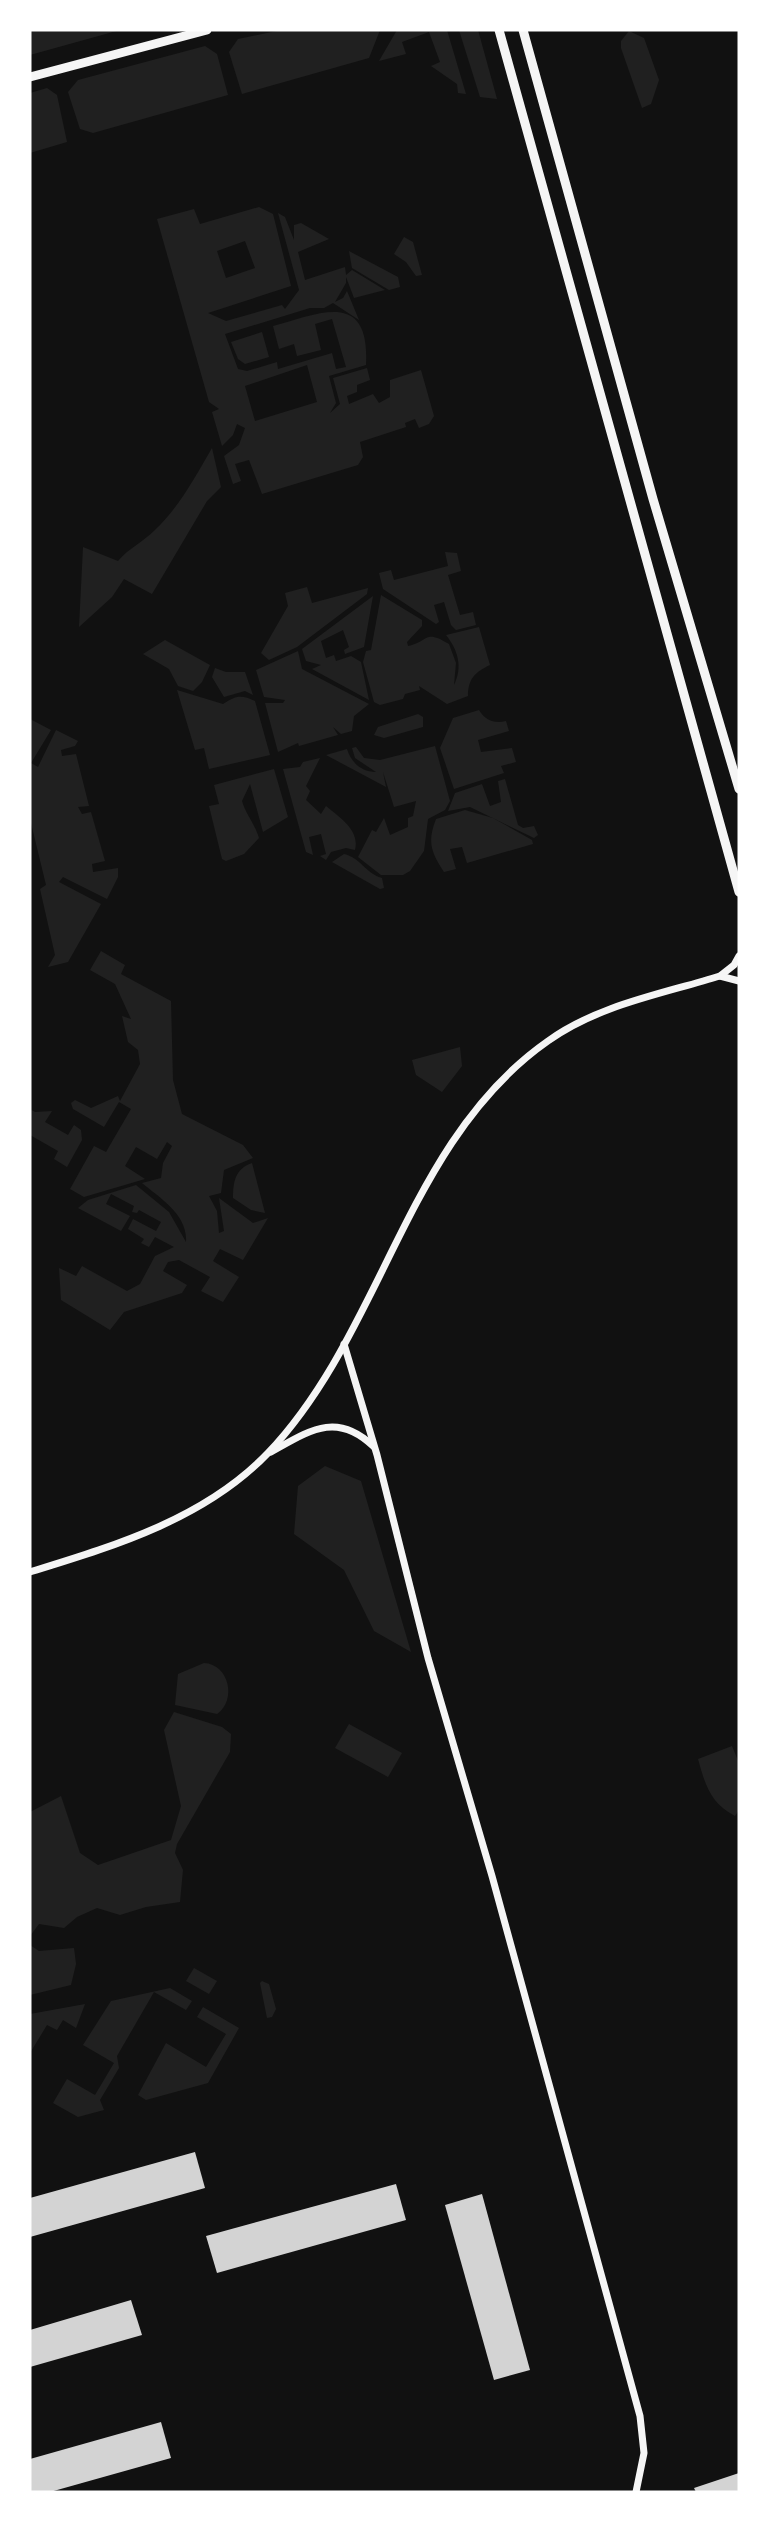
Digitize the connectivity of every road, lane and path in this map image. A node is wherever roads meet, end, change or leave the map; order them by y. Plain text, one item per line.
1 (207, 30) edge
2 (523, 30) edge
3 (501, 31) edge
4 (30, 77) edge
5 (730, 757) junction
6 (739, 766) edge
7 (739, 789) edge
8 (739, 892) edge
9 (739, 956) edge
10 (720, 976) junction
11 (739, 981) edge
12 (344, 1344) junction
13 (375, 1448) junction
14 (267, 1454) junction
15 (30, 1572) edge
16 (636, 2492) edge

1 - 4 street
2 - 5 street
3 - 8 street
5 - 6 street
5 - 7 street
9 - 10 street
10 - 11 street
10 - 12 street
12 - 13 street
12 - 14 street
13 - 14 street
13 - 16 street
14 - 15 street

